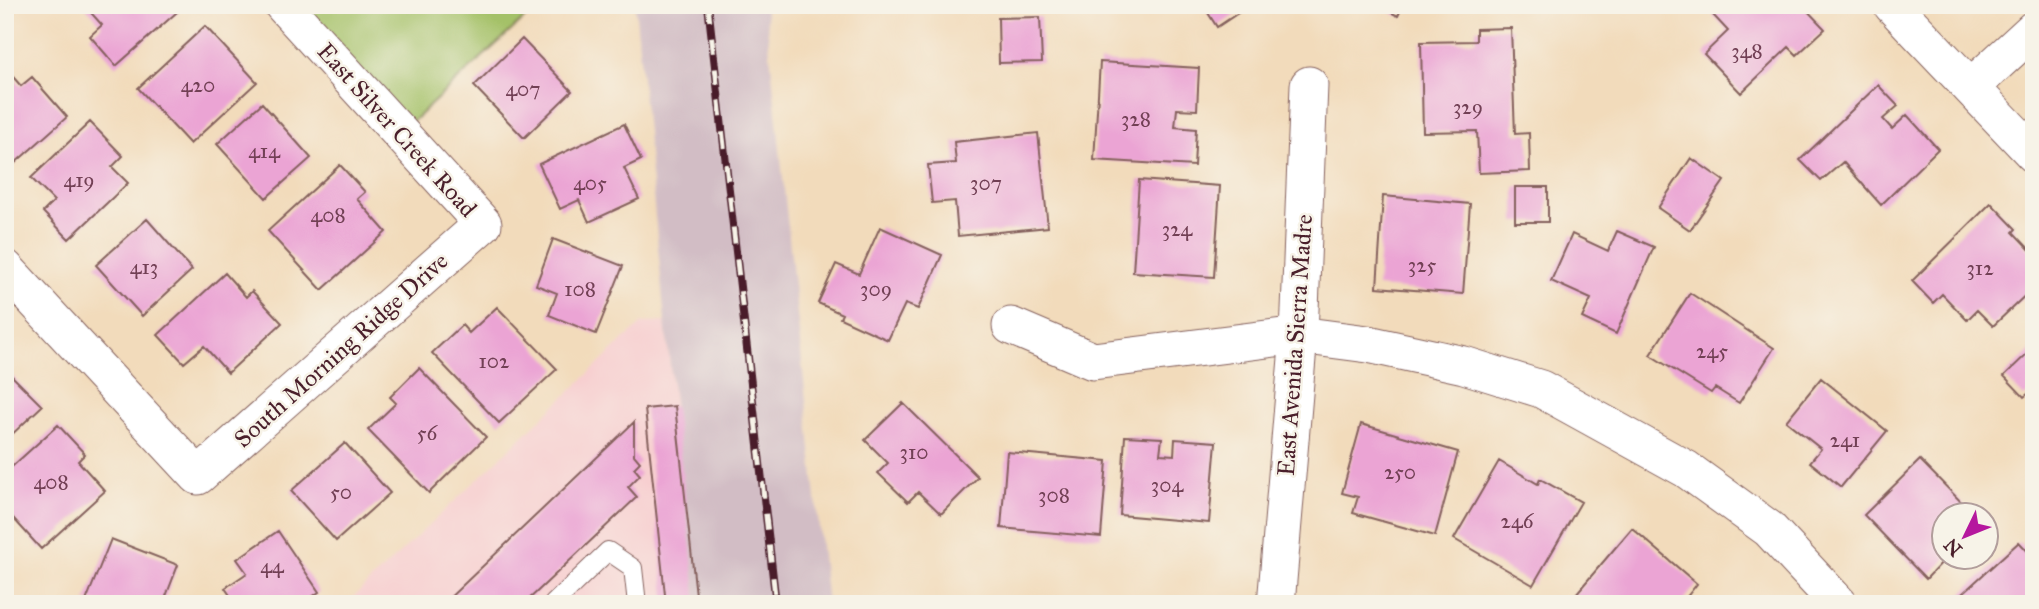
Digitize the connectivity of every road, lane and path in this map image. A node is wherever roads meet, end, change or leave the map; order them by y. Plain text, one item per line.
1 (283, 5) edge
2 (1892, 5) edge
3 (2034, 29) edge
4 (1309, 85) dead end
5 (1972, 87) junction
6 (2034, 154) edge
7 (483, 224) joint
8 (5, 268) edge
9 (1011, 326) dead end
10 (1299, 335) junction
11 (554, 604) edge
12 (637, 604) edge
13 (1276, 604) edge
14 (1839, 604) edge

1 - 7 street, East Silver Creek Road
2 - 5 street
3 - 5 street
4 - 10 street, East Avenida Sierra Madre
5 - 6 street
7 - 8 street, South Morning Ridge Drive
9 - 10 street
10 - 13 street, East Avenida Sierra Madre
10 - 14 street
11 - 12 lane

